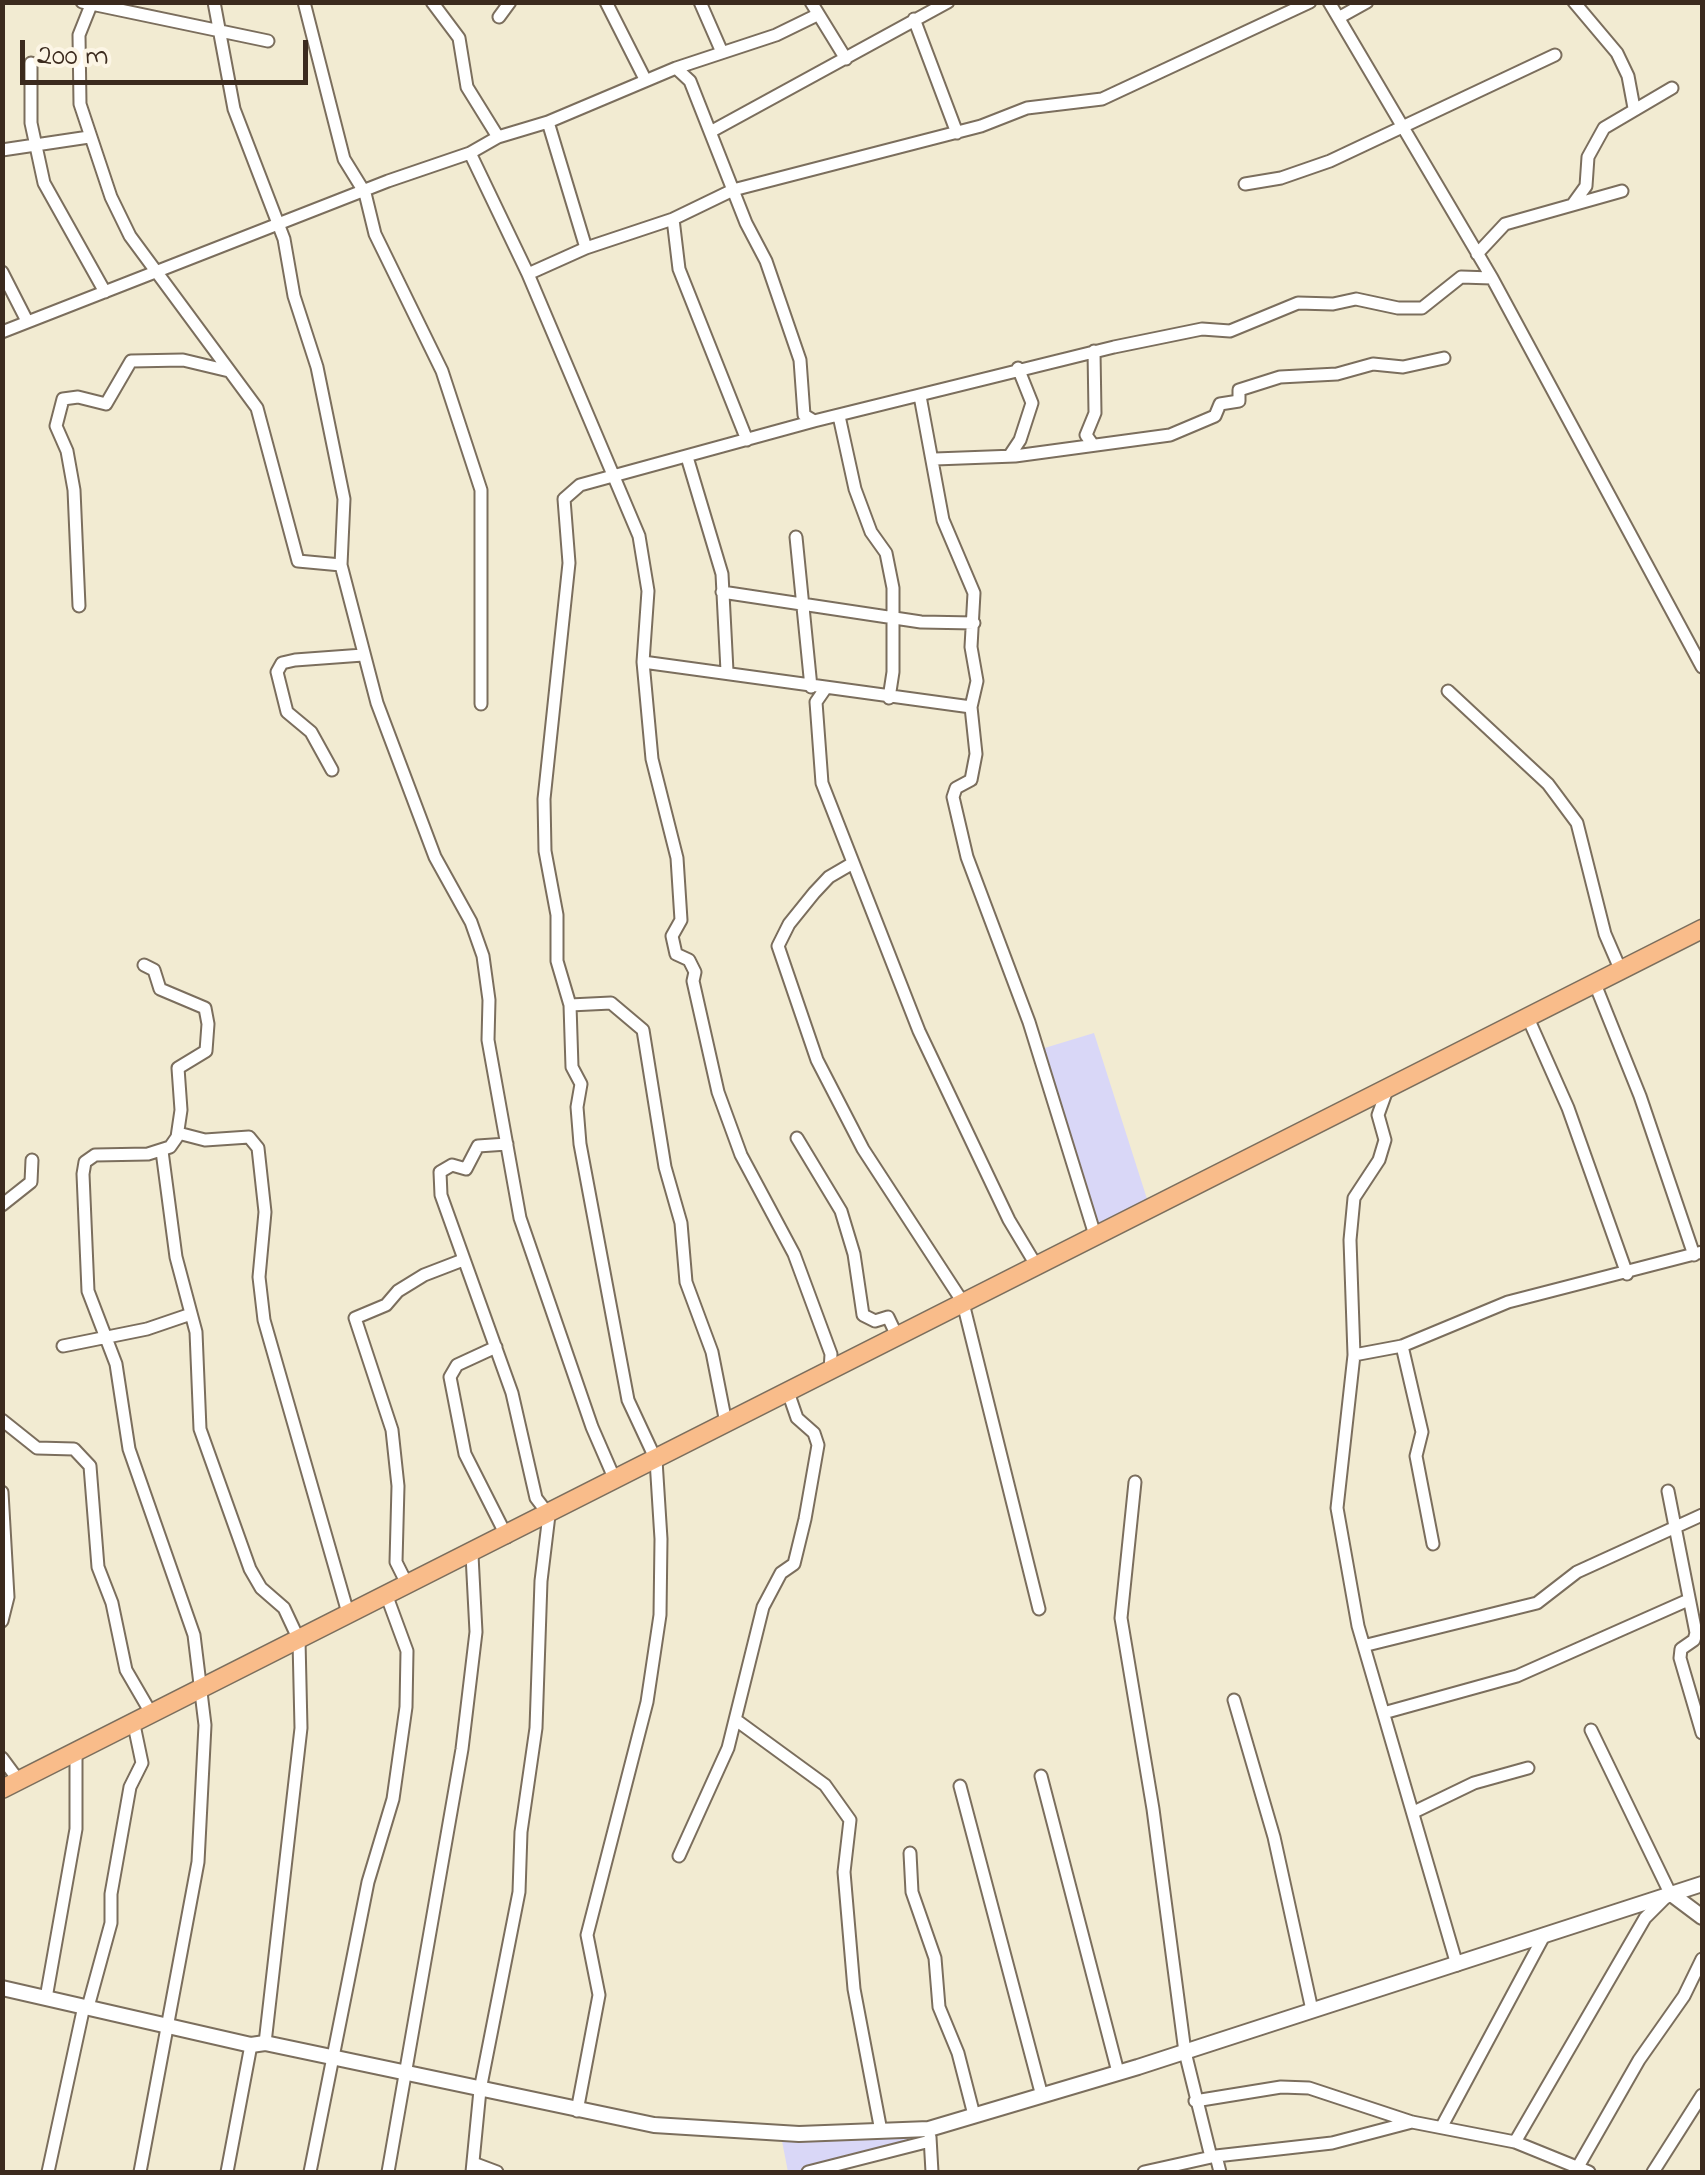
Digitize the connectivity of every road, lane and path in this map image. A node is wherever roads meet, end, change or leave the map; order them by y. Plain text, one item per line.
1 (214, 2) edge
2 (304, 2) edge
3 (432, 2) edge
4 (510, 2) edge
5 (606, 2) edge
6 (700, 2) edge
7 (948, 2) edge
8 (1310, 2) edge
9 (1329, 2) edge
10 (1367, 2) edge
11 (1574, 2) edge
12 (86, 4) edge
13 (814, 9) edge
14 (499, 17) dead end
15 (1340, 17) junction
16 (914, 19) junction
17 (216, 28) junction
18 (268, 41) dead end
19 (721, 50) junction
20 (1556, 55) dead end
21 (846, 58) junction
22 (31, 63) dead end
23 (676, 68) junction
24 (645, 79) junction
25 (1672, 88) dead end
26 (1634, 108) junction
27 (548, 122) junction
28 (1404, 127) junction
29 (712, 131) junction
30 (957, 133) junction
31 (89, 137) junction
32 (498, 137) junction
33 (36, 142) junction
34 (2, 150) edge
35 (470, 153) junction
36 (1245, 184) dead end
37 (733, 190) junction
38 (1622, 191) dead end
39 (365, 193) junction
40 (1573, 204) junction
41 (673, 220) junction
42 (278, 226) junction
43 (586, 248) junction
44 (1477, 254) junction
45 (2, 272) edge
46 (157, 274) junction
47 (528, 274) junction
48 (1492, 278) junction
49 (105, 292) junction
50 (26, 320) junction
51 (2, 332) edge
52 (1094, 352) junction
53 (1444, 358) dead end
54 (1018, 368) junction
55 (229, 371) junction
56 (920, 396) junction
57 (838, 416) junction
58 (814, 420) junction
59 (747, 440) junction
60 (1093, 445) junction
61 (1010, 454) junction
62 (687, 458) junction
63 (934, 459) junction
64 (615, 478) junction
65 (796, 537) dead end
66 (341, 565) junction
67 (722, 592) junction
68 (805, 604) junction
69 (79, 606) dead end
70 (894, 616) junction
71 (974, 624) junction
72 (363, 655) junction
73 (644, 662) junction
74 (1702, 667) edge
75 (726, 671) junction
76 (818, 688) junction
77 (1448, 691) dead end
78 (889, 698) junction
79 (481, 704) dead end
80 (971, 707) junction
81 (332, 770) dead end
82 (853, 862) junction
83 (1702, 929) edge
84 (144, 965) dead end
85 (1621, 971) junction
86 (1595, 984) junction
87 (570, 1005) junction
88 (1528, 1018) junction
89 (1387, 1090) junction
90 (178, 1133) junction
91 (796, 1138) dead end
92 (506, 1144) junction
93 (162, 1151) junction
94 (32, 1160) dead end
95 (2, 1205) edge
96 (1094, 1235) junction
97 (1698, 1254) edge
98 (463, 1260) junction
99 (1036, 1265) junction
100 (1626, 1274) junction
101 (964, 1304) junction
102 (191, 1314) junction
103 (106, 1336) junction
104 (898, 1336) junction
105 (63, 1346) dead end
106 (1402, 1346) junction
107 (496, 1347) junction
108 (1354, 1355) junction
109 (830, 1362) junction
110 (788, 1392) junction
111 (2, 1420) edge
112 (726, 1422) junction
113 (656, 1460) junction
114 (616, 1480) junction
115 (1136, 1482) dead end
116 (1668, 1491) dead end
117 (2, 1492) edge
118 (1702, 1515) edge
119 (544, 1524) junction
120 (1678, 1527) junction
121 (507, 1537) junction
122 (1433, 1544) dead end
123 (468, 1562) junction
124 (408, 1586) junction
125 (386, 1594) junction
126 (1686, 1601) junction
127 (1039, 1608) dead end
128 (348, 1613) junction
129 (2, 1621) edge
130 (300, 1640) junction
131 (1367, 1645) junction
132 (203, 1687) junction
133 (1234, 1700) dead end
134 (151, 1712) junction
135 (1387, 1712) junction
136 (736, 1720) junction
137 (134, 1725) junction
138 (1591, 1730) dead end
139 (1702, 1733) edge
140 (76, 1756) junction
141 (2, 1758) edge
142 (1528, 1768) dead end
143 (1042, 1776) dead end
144 (11, 1785) edge
145 (960, 1786) dead end
146 (1416, 1811) junction
147 (910, 1853) dead end
148 (679, 1856) dead end
149 (1702, 1884) edge
150 (1670, 1893) junction
151 (1702, 1917) edge
152 (1545, 1934) junction
153 (1702, 1959) edge
154 (1457, 1965) junction
155 (4, 1993) edge
156 (46, 1998) junction
157 (86, 2007) junction
158 (1312, 2010) junction
159 (168, 2026) junction
160 (258, 2044) junction
161 (1184, 2052) junction
162 (330, 2058) junction
163 (1118, 2072) junction
164 (406, 2074) junction
165 (480, 2090) junction
166 (1042, 2096) junction
167 (1702, 2096) edge
168 (1195, 2101) junction
169 (577, 2111) junction
170 (974, 2116) junction
171 (1412, 2122) junction
172 (1442, 2126) junction
173 (881, 2130) junction
174 (929, 2135) junction
175 (1515, 2142) junction
176 (1213, 2157) junction
177 (472, 2168) edge
178 (1580, 2171) edge
179 (48, 2172) edge
180 (140, 2172) edge
181 (227, 2172) edge
182 (310, 2172) edge
183 (388, 2172) edge
184 (496, 2172) edge
185 (808, 2172) edge
186 (932, 2172) edge
187 (1144, 2172) edge
188 (1220, 2172) edge
189 (1653, 2172) edge

1 - 17 street
2 - 39 street
3 - 32 street
4 - 14 street
5 - 24 street
6 - 19 street
7 - 16 street
8 - 30 street
9 - 15 street
10 - 15 street
11 - 26 street
12 - 17 street
12 - 31 street
13 - 19 street
13 - 21 street
15 - 28 street
16 - 21 street
16 - 30 street
17 - 18 street
17 - 42 street
19 - 23 street
20 - 28 street
21 - 29 street
22 - 33 street
23 - 24 street
23 - 29 street
24 - 27 street
25 - 26 street
26 - 40 street
27 - 32 street
27 - 43 street
28 - 36 street
28 - 44 street
29 - 37 street
30 - 37 street
31 - 33 street
31 - 46 street
32 - 35 street
33 - 34 street
33 - 49 street
35 - 39 street
35 - 47 street
37 - 41 street
37 - 58 street
38 - 40 street
39 - 42 street
39 - 79 street
40 - 44 street
41 - 43 street
41 - 59 street
42 - 46 street
42 - 66 street
43 - 47 street
44 - 48 street
45 - 50 street
46 - 49 street
46 - 55 street
47 - 64 street
48 - 52 street
48 - 74 street
49 - 50 street
50 - 51 street
52 - 54 street
52 - 60 street
53 - 60 street
54 - 56 street
54 - 61 street
55 - 66 street
55 - 69 street
56 - 57 street
56 - 63 street
57 - 58 street
57 - 70 street
58 - 59 street
59 - 62 street
60 - 61 street
61 - 63 street
62 - 64 street
62 - 67 street
63 - 71 street
64 - 73 street
64 - 87 street
65 - 68 street
66 - 72 street
67 - 68 street
67 - 75 street
68 - 70 street
68 - 76 street
70 - 71 street
70 - 78 street
71 - 80 street
72 - 81 street
72 - 92 street
73 - 75 street
73 - 109 street
75 - 76 street
76 - 78 street
76 - 82 street
77 - 85 street
78 - 80 street
80 - 96 street
82 - 99 street
82 - 101 street
83 - 85 highway
84 - 90 street
85 - 86 highway
86 - 88 highway
86 - 97 street
87 - 112 street
87 - 113 street
88 - 89 highway
88 - 100 street
89 - 96 highway
89 - 108 street
90 - 93 street
90 - 128 street
91 - 104 street
92 - 98 street
92 - 114 street
93 - 102 street
93 - 103 street
94 - 95 street
96 - 99 highway
97 - 100 street
98 - 107 street
98 - 124 street
99 - 101 highway
100 - 106 street
101 - 104 highway
101 - 127 street
102 - 103 street
102 - 130 street
103 - 105 street
103 - 132 street
104 - 109 highway
106 - 108 street
106 - 122 street
107 - 119 street
107 - 121 street
108 - 131 street
109 - 110 highway
110 - 112 highway
110 - 136 street
111 - 134 street
112 - 113 highway
113 - 114 highway
113 - 169 street
114 - 119 highway
115 - 161 street
116 - 120 street
117 - 129 street
118 - 120 street
119 - 121 highway
119 - 165 street
120 - 126 street
120 - 131 street
121 - 123 highway
123 - 124 highway
123 - 164 street
124 - 125 highway
125 - 128 highway
125 - 162 street
126 - 135 street
126 - 139 street
128 - 130 highway
130 - 132 highway
130 - 160 street
131 - 135 street
132 - 134 highway
132 - 159 street
133 - 158 street
134 - 137 highway
135 - 146 street
136 - 148 street
136 - 173 street
137 - 140 highway
137 - 157 street
138 - 150 street
140 - 144 highway
140 - 156 street
141 - 144 street
142 - 146 street
143 - 163 street
145 - 166 street
146 - 154 street
147 - 170 street
149 - 150 street
150 - 151 street
150 - 152 street
150 - 175 street
152 - 154 street
152 - 172 street
153 - 178 street
154 - 158 street
155 - 156 street
156 - 157 street
157 - 159 street
157 - 179 street
158 - 161 street
159 - 160 street
159 - 180 street
160 - 162 street
160 - 181 street
161 - 163 street
161 - 168 street
162 - 164 street
162 - 182 street
163 - 166 street
164 - 165 street
164 - 183 street
165 - 169 street
165 - 177 street
166 - 170 street
167 - 189 street
168 - 171 street
168 - 176 street
169 - 173 street
170 - 174 street
171 - 172 street
171 - 176 street
172 - 175 street
173 - 174 street
174 - 185 street
174 - 186 street
175 - 178 street
176 - 187 street
176 - 188 street
177 - 184 street

